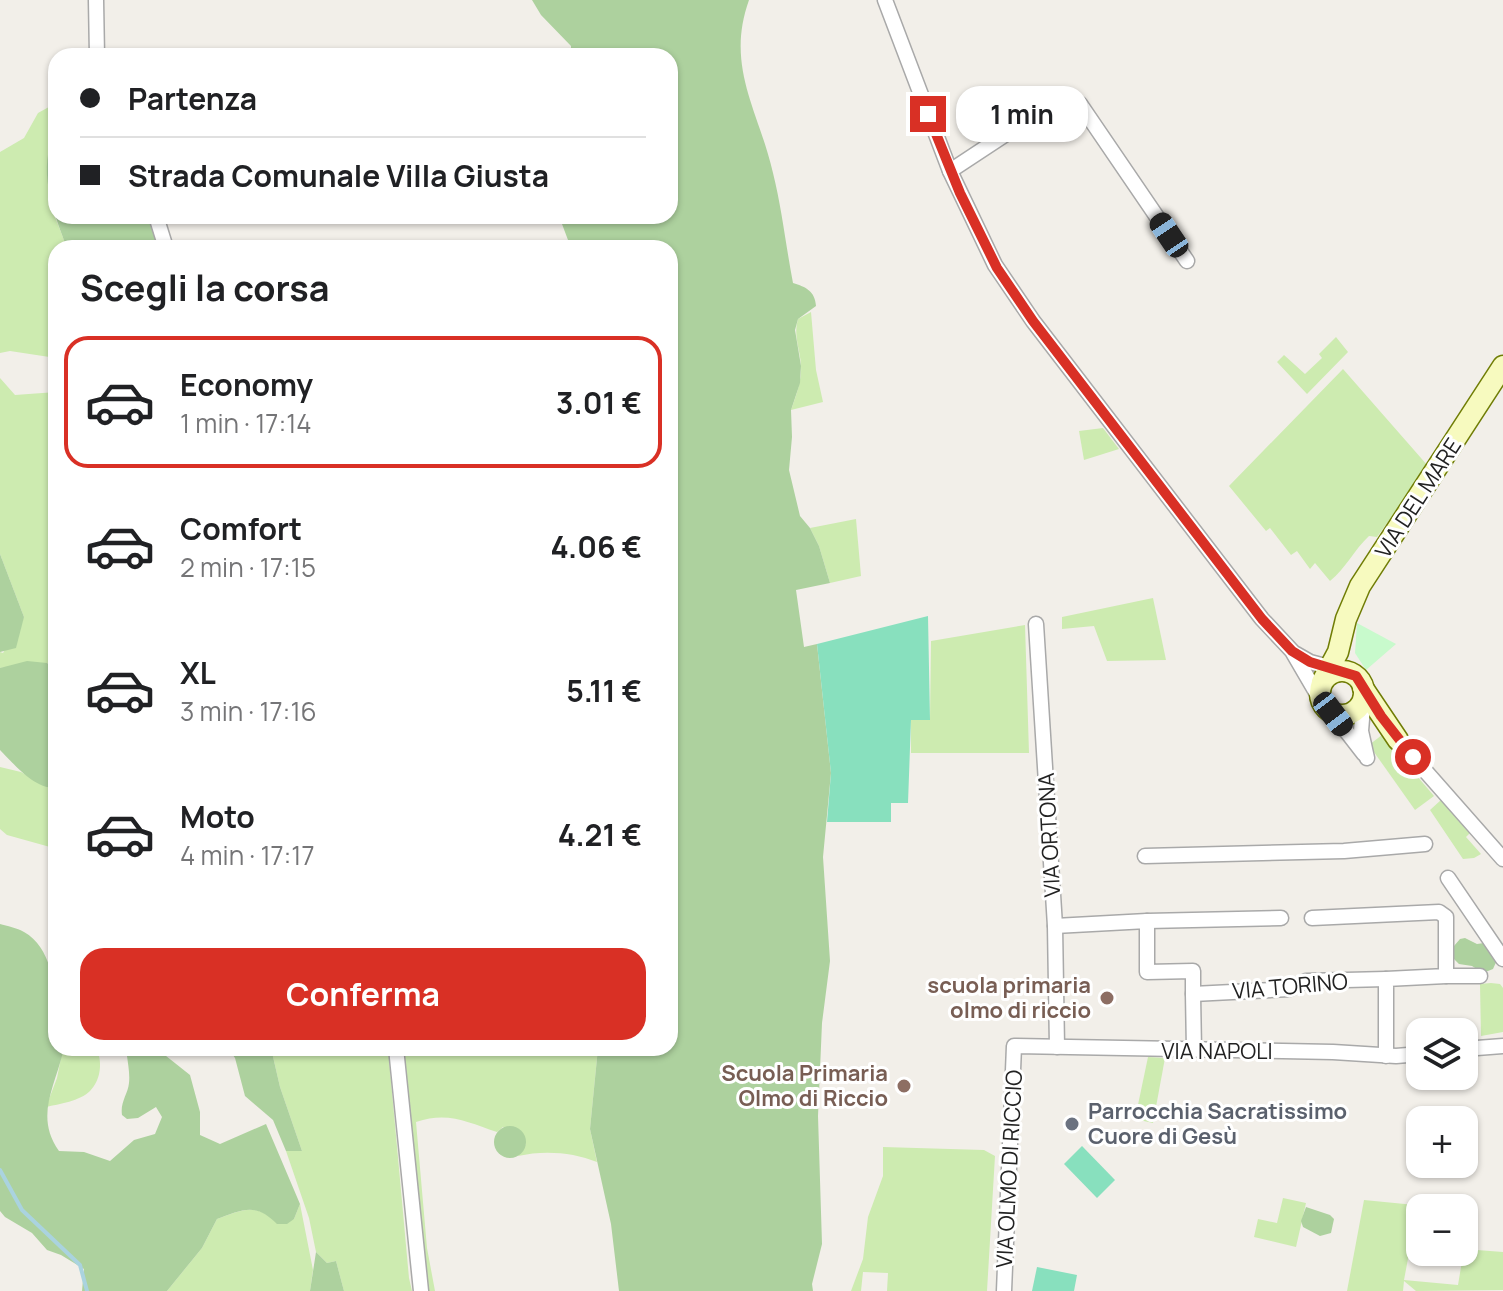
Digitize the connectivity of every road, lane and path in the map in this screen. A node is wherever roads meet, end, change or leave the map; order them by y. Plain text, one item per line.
1 (96, 0) edge
2 (885, 0) edge
3 (97, 48) edge
4 (950, 171) junction
5 (1187, 261) dead end
6 (1503, 366) edge
7 (1036, 624) dead end
8 (1344, 635) junction
9 (1292, 651) junction
10 (1342, 687) junction
11 (1398, 740) joint
12 (1425, 844) dead end
13 (1145, 856) dead end
14 (1503, 859) edge
15 (1448, 878) dead end
16 (1281, 918) dead end
17 (1312, 918) dead end
18 (1147, 921) junction
19 (1055, 926) junction
20 (1503, 959) edge
21 (1446, 976) junction
22 (1480, 976) dead end
23 (1386, 979) junction
24 (1193, 994) junction
25 (1014, 1046) joint
26 (1503, 1046) edge
27 (1057, 1047) junction
28 (1478, 1048) edge
29 (1194, 1050) junction
30 (1406, 1055) edge
31 (397, 1056) edge
32 (1386, 1056) junction
33 (421, 1291) edge
34 (1004, 1291) edge

1 - 3 street
2 - 4 street
4 - 5 street
4 - 9 street
6 - 8 street, VIA DEL MARE
7 - 19 street, VIA ORTONA
8 - 10 street, VIA DEL MARE
8 - 10 street
9 - 10 street
9 - 10 street
10 - 11 street
11 - 14 street
12 - 13 street
15 - 20 street
16 - 18 street
17 - 21 street
18 - 19 street
18 - 24 street
19 - 27 street, VIA ORTONA
21 - 22 street, VIA TORINO
21 - 23 street, VIA TORINO
23 - 24 street, VIA TORINO
23 - 32 street
24 - 29 street
25 - 27 street, VIA NAPOLI
25 - 34 street, VIA OLMO DI RICCIO
26 - 28 street
27 - 29 street, VIA NAPOLI
29 - 32 street, VIA NAPOLI
30 - 32 street, VIA NAPOLI
31 - 33 street

